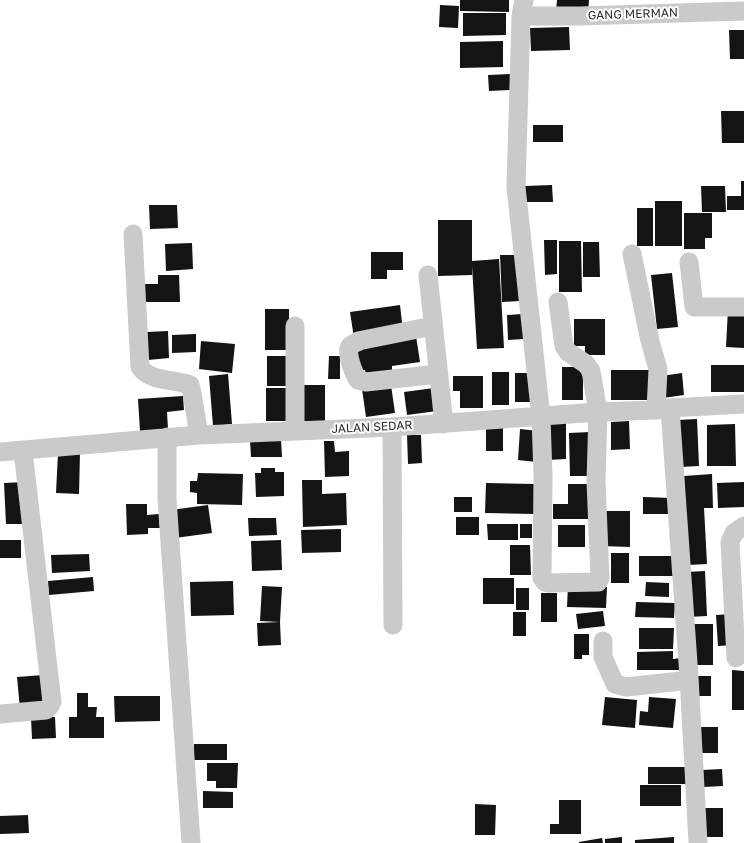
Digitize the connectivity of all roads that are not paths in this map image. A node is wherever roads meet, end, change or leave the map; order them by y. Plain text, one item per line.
1 (523, 8) edge
2 (744, 11) edge
3 (133, 234) dead end
4 (632, 254) dead end
5 (689, 262) dead end
6 (428, 275) dead end
7 (558, 302) dead end
8 (744, 306) edge
9 (295, 326) dead end
10 (433, 326) junction
11 (438, 374) junction
12 (744, 404) edge
13 (663, 409) junction
14 (598, 412) junction
15 (541, 417) junction
16 (444, 424) junction
17 (392, 427) junction
18 (295, 431) junction
19 (199, 435) junction
20 (167, 437) junction
21 (24, 451) junction
22 (0, 452) edge
23 (744, 526) edge
24 (393, 625) dead end
25 (603, 641) dead end
26 (736, 658) dead end
27 (689, 677) junction
28 (0, 714) edge
29 (191, 843) edge
30 (698, 843) edge

1 - 2 street, GANG MERMAN
1 - 15 street
3 - 19 street
4 - 13 street
5 - 8 street
6 - 10 street
7 - 14 street
9 - 18 street
10 - 11 street
10 - 11 street
11 - 16 street
12 - 13 street, JALAN SEDAR
13 - 14 street, JALAN SEDAR
13 - 27 street
14 - 15 street, JALAN SEDAR
14 - 15 street
15 - 16 street, JALAN SEDAR
16 - 17 street, JALAN SEDAR
17 - 18 street, JALAN SEDAR
17 - 24 street
18 - 19 street, JALAN SEDAR
19 - 20 street, JALAN SEDAR
20 - 21 street, JALAN SEDAR
20 - 29 street
21 - 22 street, JALAN SEDAR
21 - 28 street
23 - 26 street
25 - 27 street
27 - 30 street

